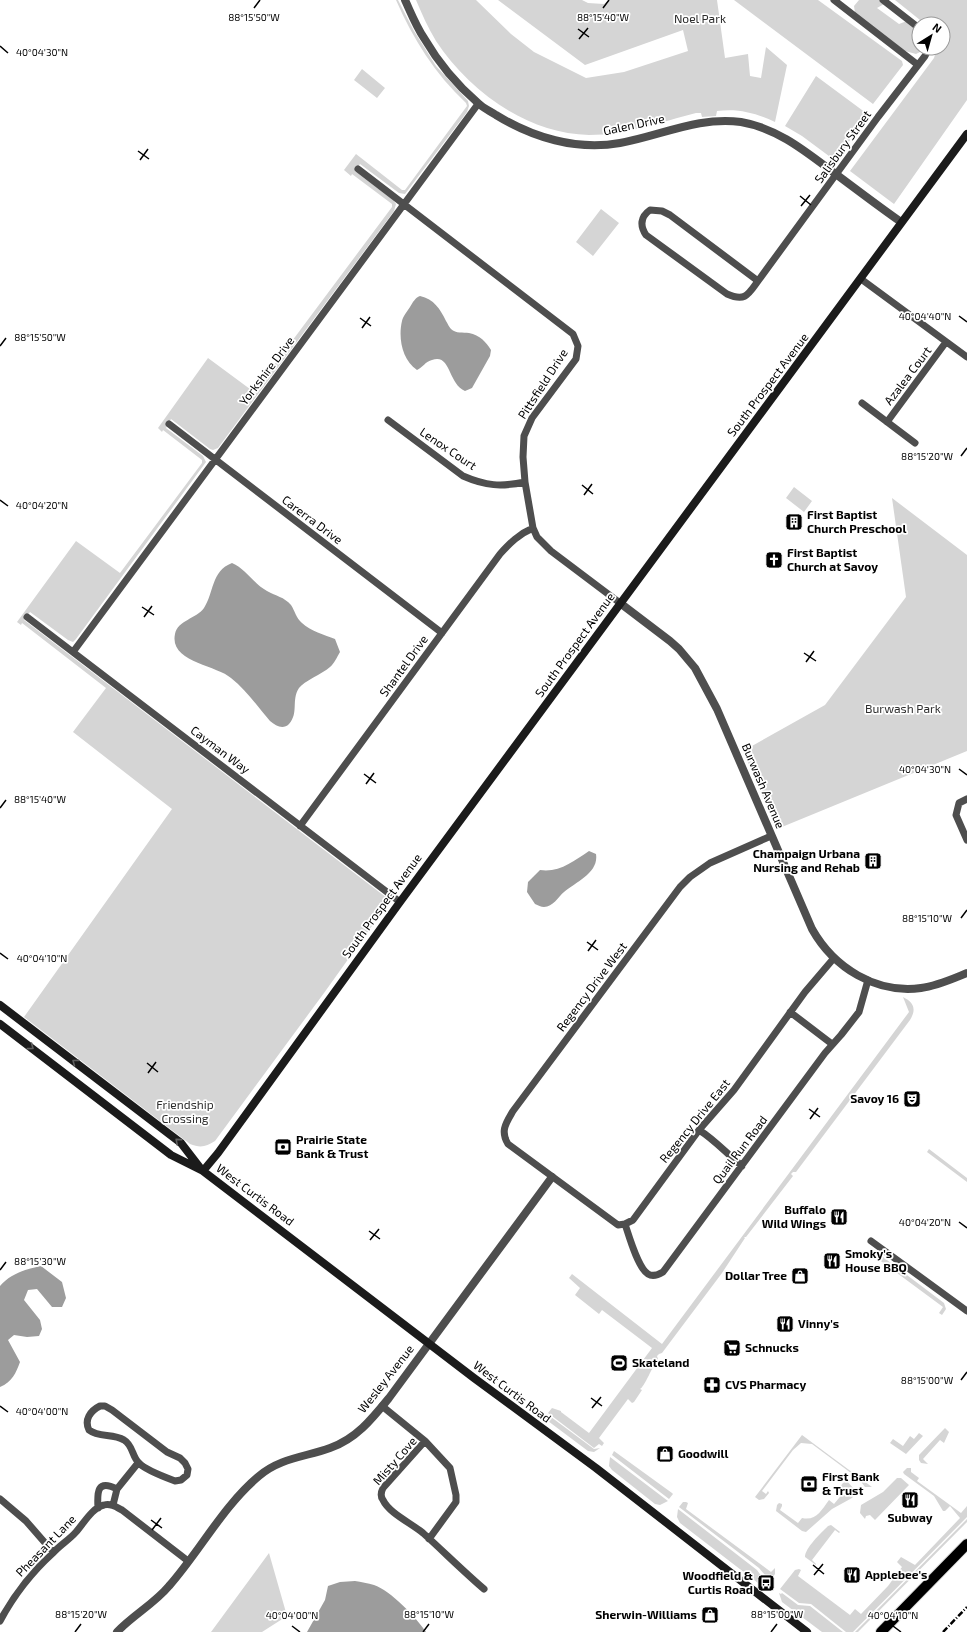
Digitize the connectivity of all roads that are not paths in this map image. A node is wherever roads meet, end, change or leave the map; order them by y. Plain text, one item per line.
1 (406, 0) edge
2 (834, 0) edge
3 (883, 0) edge
4 (911, 22) edge
5 (924, 56) edge
6 (918, 65) junction
7 (478, 104) junction
8 (967, 134) edge
9 (358, 169) dead end
10 (837, 175) junction
11 (405, 205) junction
12 (901, 222) junction
13 (861, 279) junction
14 (758, 281) junction
15 (946, 342) junction
16 (967, 357) edge
17 (862, 403) dead end
18 (388, 420) dead end
19 (887, 422) junction
20 (169, 424) dead end
21 (915, 443) dead end
22 (215, 459) junction
23 (525, 482) junction
24 (533, 528) junction
25 (620, 603) junction
26 (27, 617) dead end
27 (442, 632) junction
28 (73, 652) junction
29 (967, 799) edge
30 (300, 826) junction
31 (771, 836) junction
32 (967, 840) edge
33 (400, 902) junction
34 (834, 958) junction
35 (967, 973) edge
36 (868, 980) junction
37 (0, 1005) edge
38 (790, 1012) junction
39 (0, 1024) edge
40 (832, 1044) junction
41 (699, 1130) junction
42 (742, 1166) junction
43 (203, 1171) junction
44 (552, 1177) junction
45 (625, 1224) junction
46 (871, 1241) dead end
47 (967, 1311) edge
48 (429, 1343) junction
49 (382, 1406) junction
50 (425, 1441) junction
51 (138, 1463) junction
52 (117, 1489) junction
53 (0, 1499) edge
54 (113, 1505) junction
55 (101, 1506) junction
56 (429, 1539) junction
57 (967, 1544) edge
58 (53, 1552) junction
59 (188, 1561) junction
60 (484, 1589) dead end
61 (0, 1621) edge
62 (116, 1632) edge
63 (807, 1632) edge
64 (881, 1632) edge

1 - 7 street, Galen Drive
2 - 6 street
3 - 4 street
5 - 6 street, Salisbury Street
6 - 10 street, Salisbury Street
7 - 10 street, Galen Drive
7 - 11 street, Yorkshire Drive
8 - 12 main road, South Prospect Avenue
9 - 11 street, Pittsfield Drive
10 - 12 street, Galen Drive
10 - 14 street, Salisbury Street
11 - 22 street, Yorkshire Drive
11 - 23 street, Pittsfield Drive
12 - 13 main road, South Prospect Avenue
13 - 15 street
13 - 25 main road, South Prospect Avenue
14 - 14 street, Salisbury Street
15 - 16 street
15 - 19 street, Azalea Court
17 - 19 street, Azalea Court
18 - 23 street, Lenox Court
19 - 21 street, Azalea Court
20 - 22 street, Carerra Drive
22 - 27 street, Carerra Drive
22 - 28 street, Yorkshire Drive
23 - 24 street, Pittsfield Drive
24 - 25 street, Pittsfield Drive
24 - 27 street, Shantel Drive
25 - 31 street, Burwash Avenue
25 - 33 main road, South Prospect Avenue
26 - 28 street, Cayman Way
27 - 30 street, Shantel Drive
28 - 30 street, Cayman Way
29 - 32 street
30 - 33 street, Cayman Way
31 - 34 street, Burwash Avenue
31 - 44 street, Regency Drive West
33 - 43 main road, South Prospect Avenue
34 - 36 street, Burwash Avenue
34 - 38 street, Regency Drive East
35 - 36 street, Burwash Avenue
36 - 40 street, Quail Run Road
43 -> 37 main road, West Curtis Road
38 - 40 street
38 - 41 street, Regency Drive East
39 -> 43 main road, West Curtis Road
40 - 42 street, Quail Run Road
41 - 42 street
41 - 45 street, Regency Drive East
42 - 45 street, Quail Run Road
43 - 48 main road, West Curtis Road
44 - 45 street
44 - 48 street, Wesley Avenue
46 - 47 street
48 - 49 street, Wesley Avenue
48 - 63 main road, West Curtis Road
49 - 50 street
49 - 59 street, Wesley Avenue
50 - 56 street, Misty Cove
50 - 56 street, Misty Cove
51 - 51 street
51 - 52 street
52 - 54 street
52 - 55 street
53 - 58 street
54 - 55 street
54 - 59 street
55 - 58 street, Pheasant Lane
56 - 60 street, Misty Cove
57 - 64 main road
58 - 61 street, Pheasant Lane
59 - 62 street, Wesley Avenue

